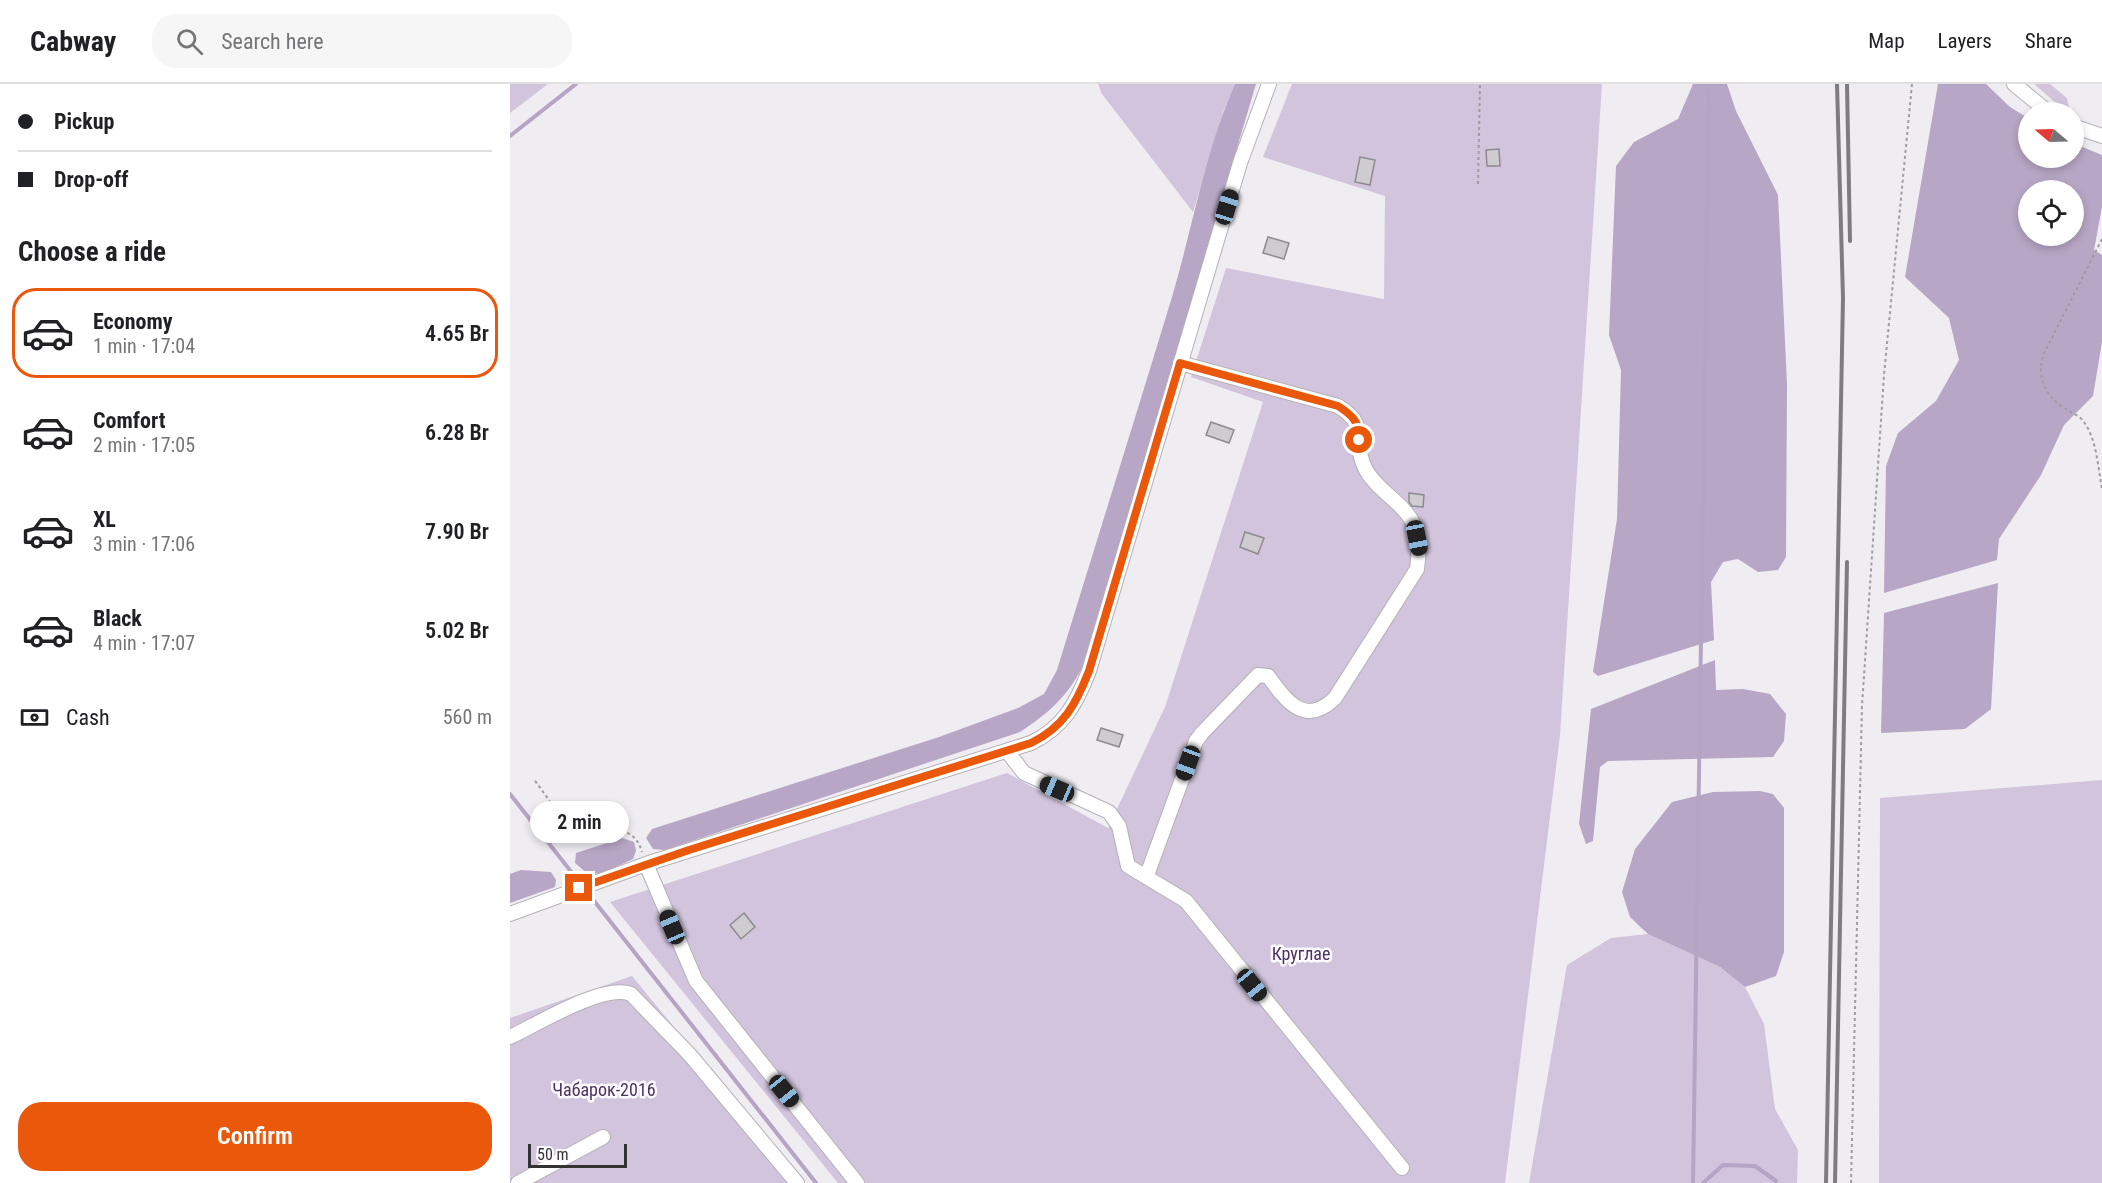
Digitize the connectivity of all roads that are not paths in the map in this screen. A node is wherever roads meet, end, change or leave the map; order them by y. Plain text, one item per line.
1 (1269, 84) edge
2 (2014, 84) edge
3 (2036, 102) edge
4 (2084, 130) edge
5 (2102, 136) edge
6 (1180, 363) junction
7 (1007, 751) junction
8 (646, 864) junction
9 (1147, 875) junction
10 (510, 914) edge
11 (510, 1037) edge
12 (603, 1137) dead end
13 (1402, 1168) dead end
14 (518, 1183) edge
15 (797, 1183) edge
16 (857, 1183) edge

1 - 6 street
2 - 3 street
4 - 5 street
6 - 7 street
6 - 9 street
7 - 8 street
7 - 9 street
8 - 10 street
8 - 16 street
9 - 13 street
11 - 15 street
12 - 14 street

